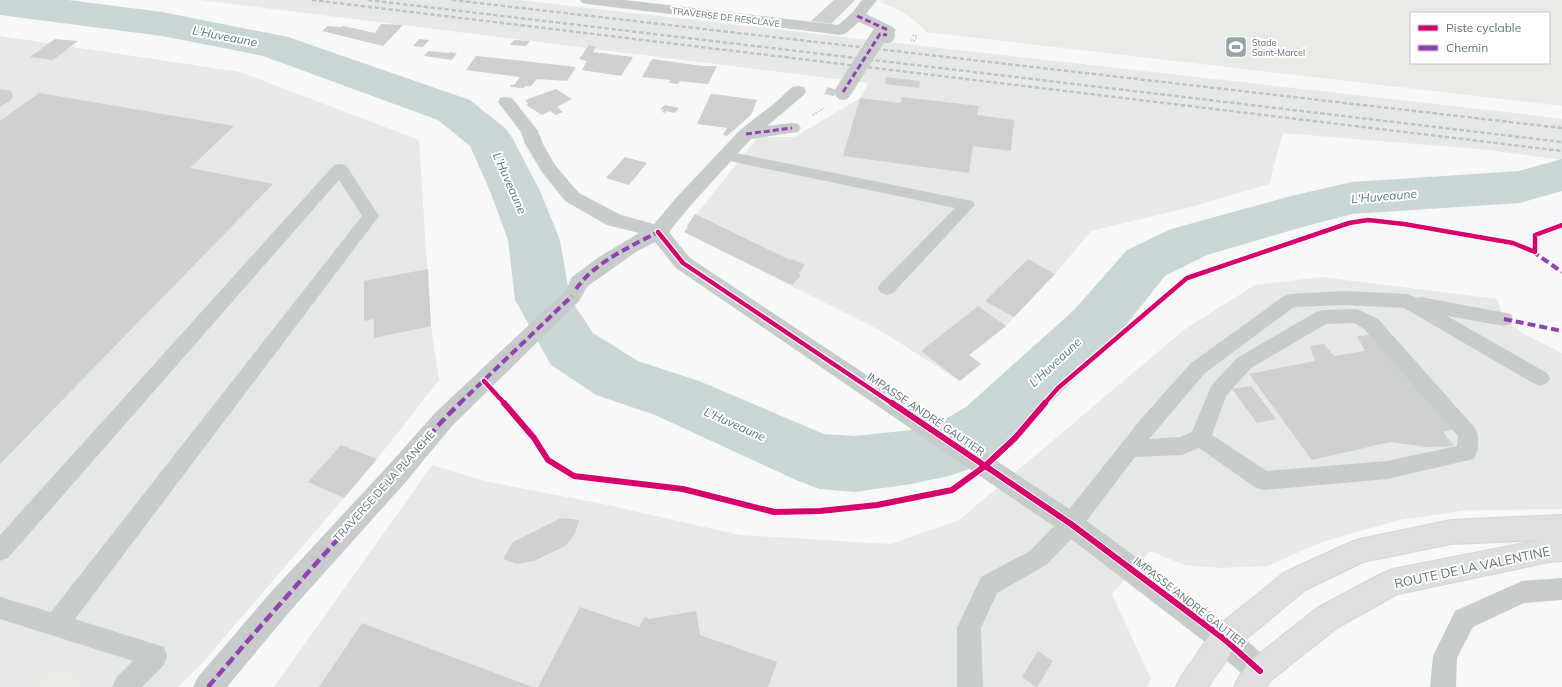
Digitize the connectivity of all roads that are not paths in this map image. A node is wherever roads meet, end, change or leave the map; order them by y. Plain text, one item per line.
1 (587, 0) edge
2 (870, 0) edge
3 (857, 16) junction
4 (798, 91) dead end
5 (842, 92) road end
6 (506, 102) dead end
7 (792, 128) road end
8 (746, 134) junction
9 (726, 156) junction
10 (658, 232) junction
11 (887, 288) dead end
12 (1407, 301) junction
13 (1504, 319) dead end
14 (1540, 378) dead end
15 (1200, 438) junction
16 (1129, 449) junction
17 (1071, 524) junction
18 (1562, 527) edge
19 (1562, 549) edge
20 (0, 552) edge
21 (1562, 589) edge
22 (0, 608) edge
23 (56, 625) junction
24 (1224, 639) junction
25 (1254, 679) edge
26 (125, 687) edge
27 (208, 687) edge
28 (970, 687) edge
29 (1191, 687) edge
30 (1443, 687) edge

1 - 3 street, TRAVERSE DE RESCLAVE
2 - 3 street
3 - 5 street, bridge
4 - 8 street, TRAVERSE DE LA PLANCHE
6 - 10 street
7 - 8 street
8 - 9 street, TRAVERSE DE LA PLANCHE
9 - 10 street, TRAVERSE DE LA PLANCHE
9 - 11 lane
10 - 17 street, IMPASSE ANDRÉ GAUTIER
10 - 27 street, TRAVERSE DE LA PLANCHE
12 - 13 lane
12 - 14 lane
12 - 16 lane
15 - 15 lane
15 - 16 lane
16 - 17 lane
17 - 24 street, IMPASSE ANDRÉ GAUTIER
17 - 28 lane
18 - 24 main road, ROUTE DE LA VALENTINE
19 - 25 main road, ROUTE DE LA VALENTINE
20 - 23 lane
21 - 30 lane
22 - 23 lane
23 - 26 lane
24 - 25 street, IMPASSE ANDRÉ GAUTIER
24 - 29 main road, ROUTE DE LA VALENTINE

